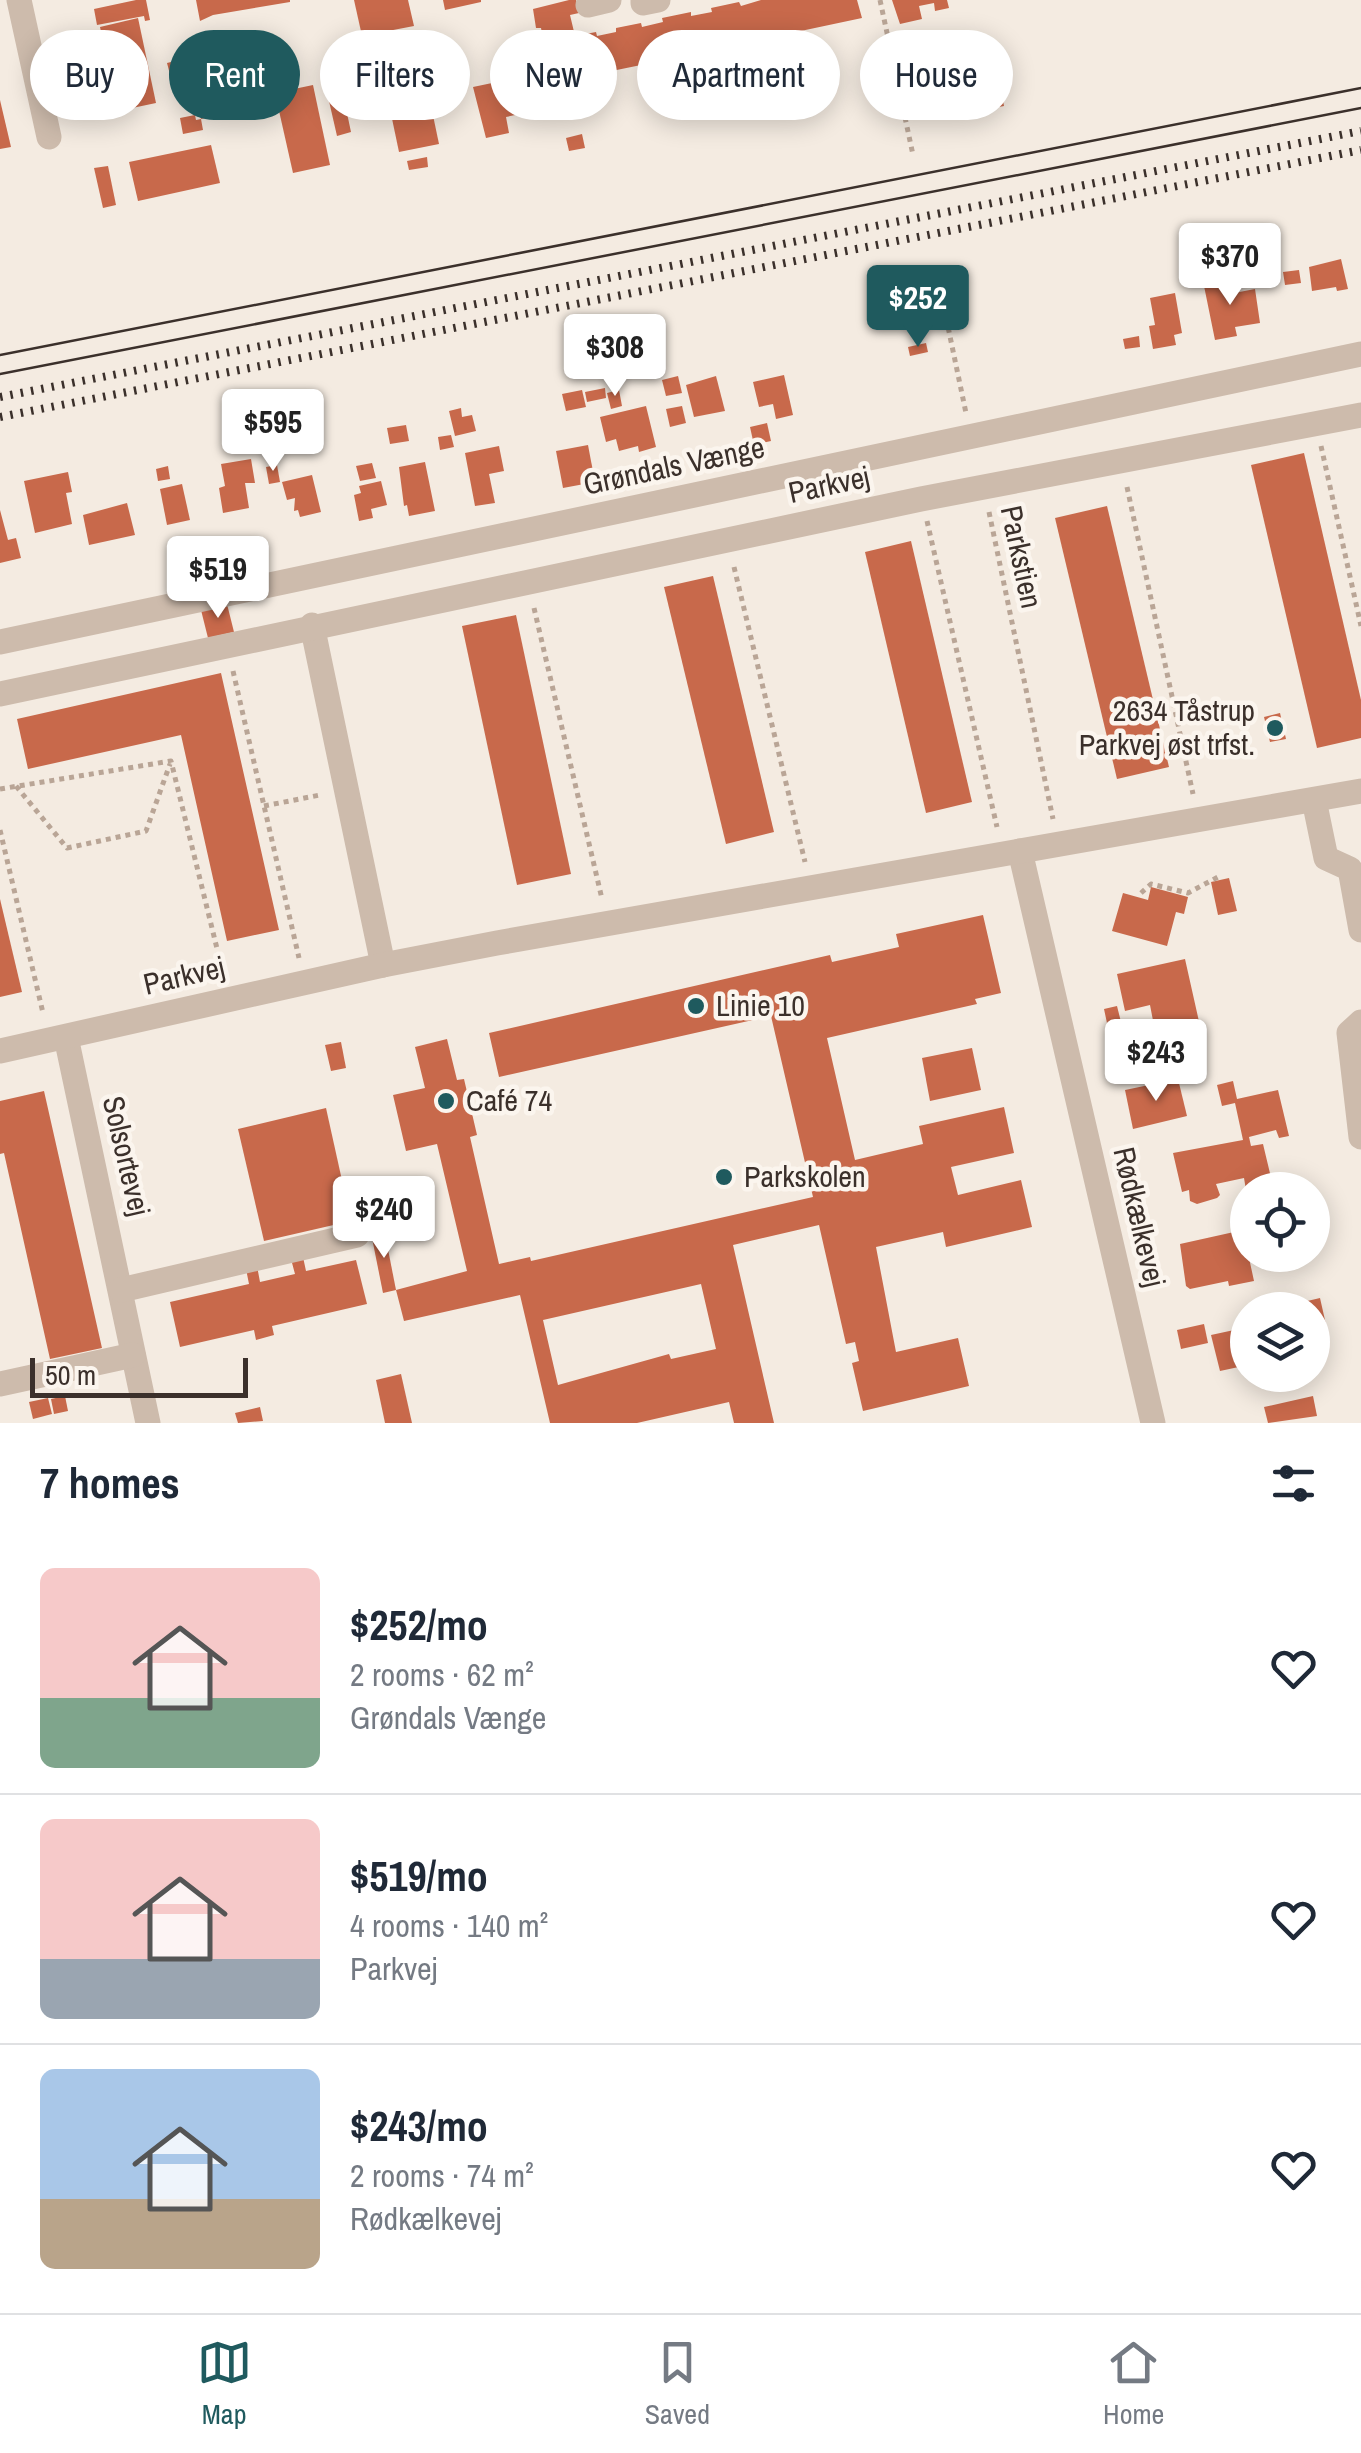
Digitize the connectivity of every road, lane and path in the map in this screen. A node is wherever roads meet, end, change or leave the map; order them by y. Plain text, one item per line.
1 (19, 0) edge
2 (642, 0) edge
3 (658, 0) edge
4 (880, 0) edge
5 (50, 137) dead end
6 (913, 155) dead end
7 (938, 279) dead end
8 (1361, 354) edge
9 (1361, 415) edge
10 (1316, 424) junction
11 (970, 436) junction
12 (1122, 460) junction
13 (984, 486) junction
14 (922, 499) junction
15 (727, 539) junction
16 (527, 581) junction
17 (312, 625) junction
18 (1361, 626) edge
19 (0, 642) edge
20 (227, 644) junction
21 (0, 694) edge
22 (172, 761) junction
23 (16, 786) junction
24 (0, 789) edge
25 (346, 790) junction
26 (1361, 791) edge
27 (1314, 800) junction
28 (264, 806) junction
29 (1199, 819) junction
30 (0, 830) edge
31 (1058, 844) junction
32 (1012, 852) junction
33 (1218, 877) dead end
34 (811, 888) junction
35 (1141, 893) dead end
36 (608, 924) junction
37 (1361, 930) edge
38 (383, 965) junction
39 (305, 982) junction
40 (230, 1000) junction
41 (1361, 1022) edge
42 (59, 1038) junction
43 (0, 1051) edge
44 (1361, 1137) edge
45 (357, 1235) dead end
46 (122, 1290) junction
47 (133, 1356) junction
48 (0, 1384) edge
49 (148, 1423) edge
50 (1153, 1423) edge

1 - 5 street
2 - 3 street
4 - 6 path
7 - 11 path
8 - 11 street, Grøndals Vænge
9 - 10 street, Parkvej
10 - 12 street, Parkvej
10 - 18 path
11 - 19 street, Grøndals Vænge
12 - 13 street, Parkvej
12 - 29 path
13 - 14 street, Parkvej
13 - 31 path, Parkstien
14 - 15 street, Parkvej
14 - 32 path
15 - 16 street, Parkvej
15 - 34 path
16 - 17 street, Parkvej
16 - 36 path
17 - 20 street, Parkvej
17 - 25 street
20 - 21 street, Parkvej
20 - 28 path
22 - 23 path
22 - 23 path
22 - 40 path
23 - 24 path
25 - 28 path
25 - 38 street
26 - 27 street, Parkvej
27 - 29 street, Parkvej
27 - 37 street
28 - 39 path
29 - 31 street, Parkvej
30 - 42 path
31 - 32 street, Parkvej
32 - 34 street, Parkvej
32 - 50 street, Rødkælkevej
33 - 35 path
34 - 36 street, Parkvej
36 - 38 street, Parkvej
38 - 39 street, Parkvej
39 - 40 street, Parkvej
40 - 42 street, Parkvej
41 - 44 street
42 - 43 street, Parkvej
42 - 46 street, Solsortevej
45 - 46 street
46 - 47 street, Solsortevej
47 - 48 street
47 - 49 street, Solsortevej

